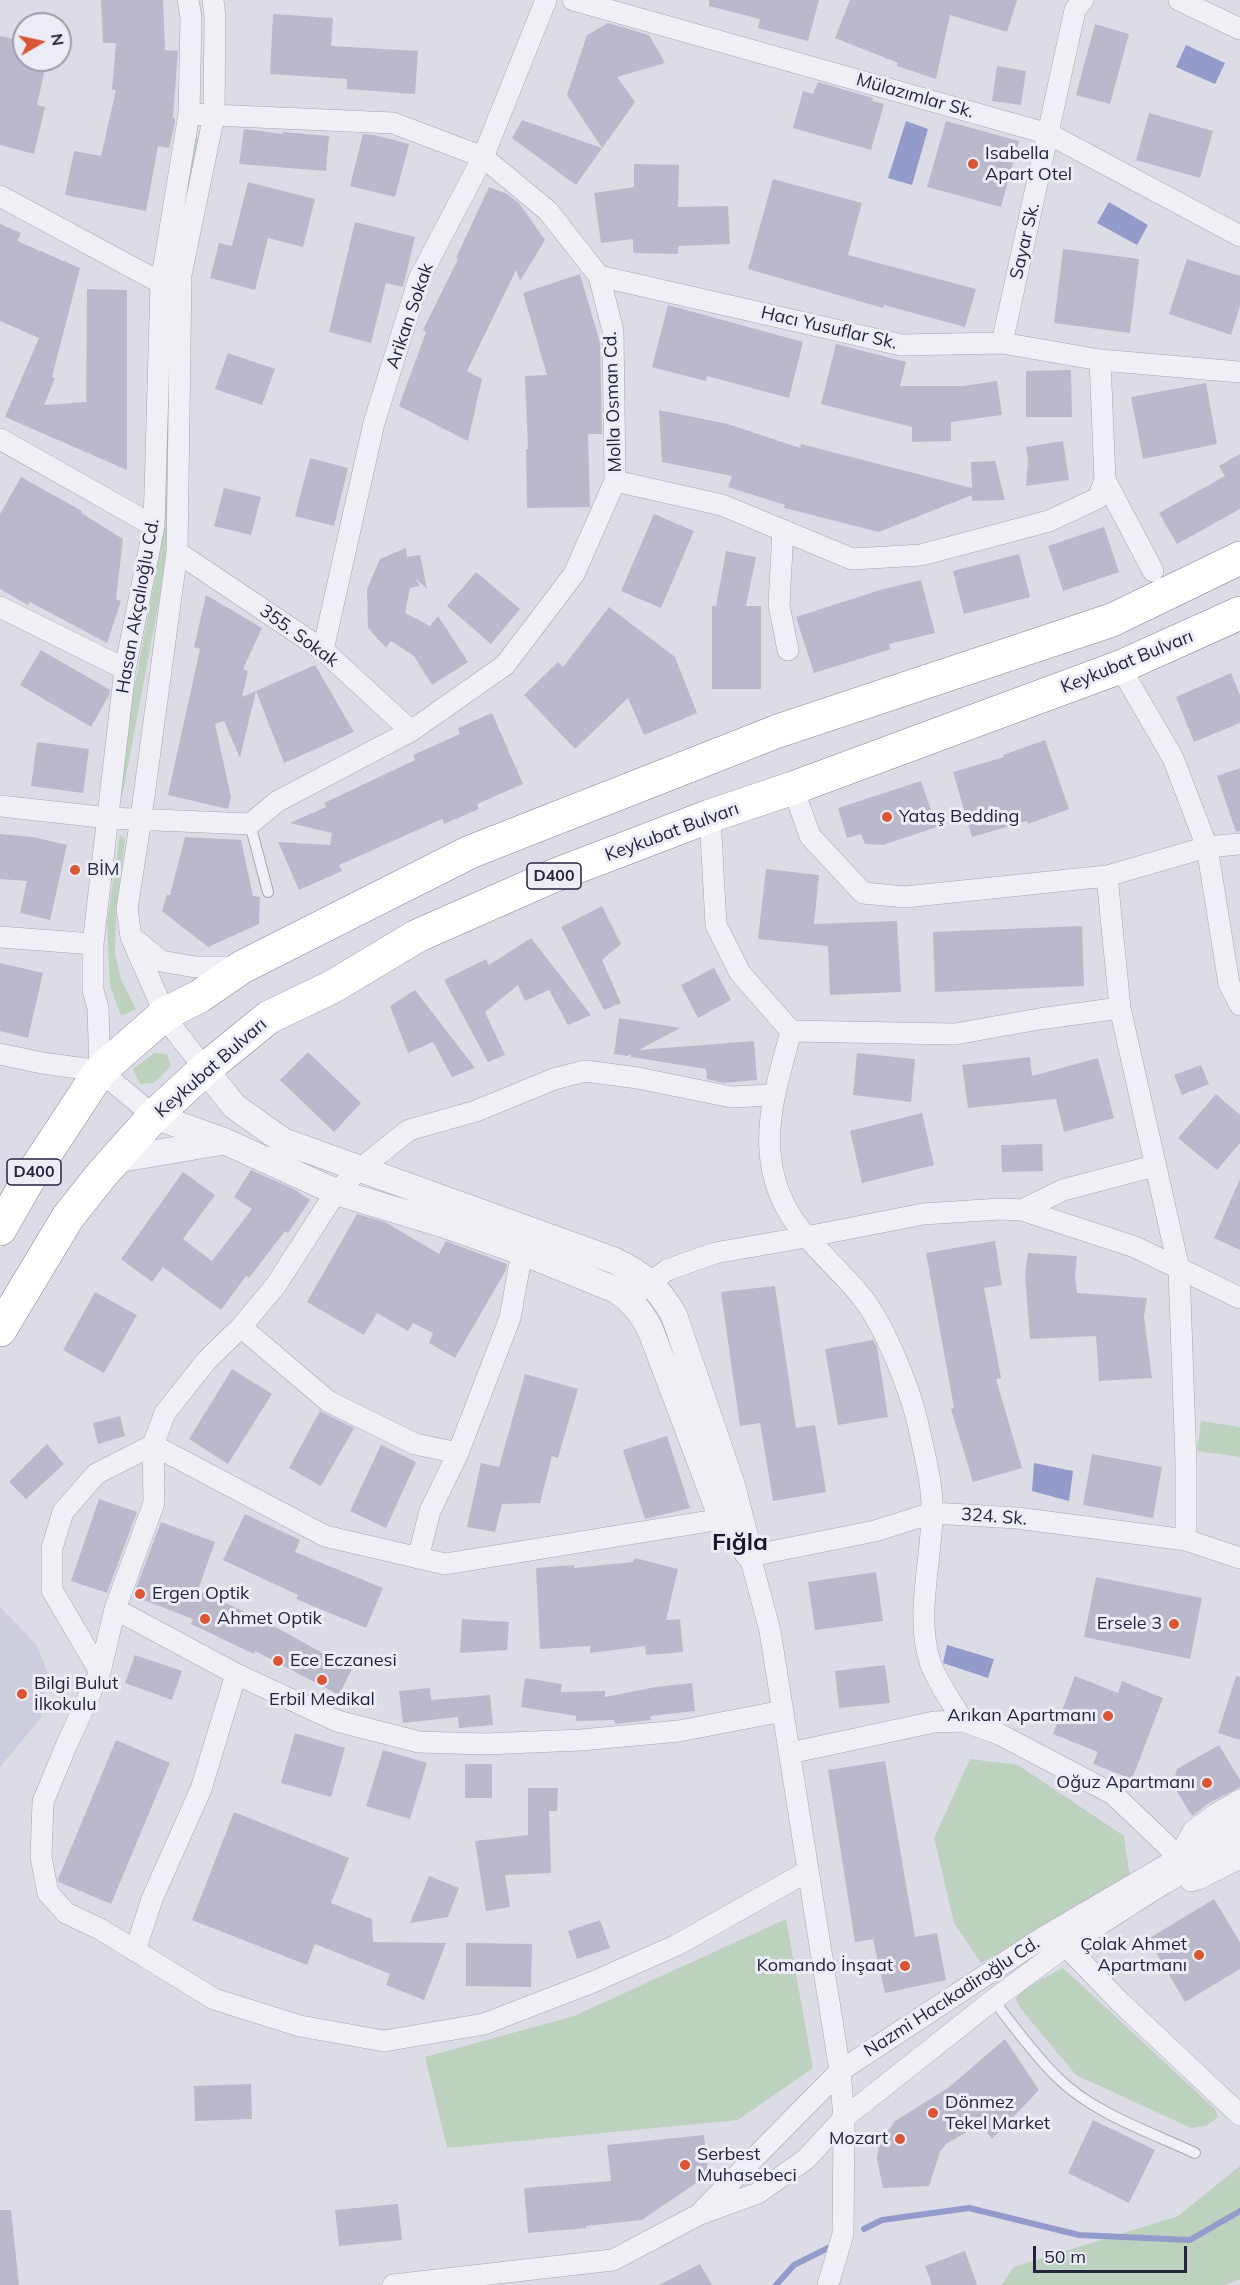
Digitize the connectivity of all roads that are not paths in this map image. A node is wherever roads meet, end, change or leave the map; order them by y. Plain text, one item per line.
1 (188, 0) edge
2 (213, 0) edge
3 (546, 0) edge
4 (573, 0) edge
5 (1083, 0) edge
6 (1179, 0) edge
7 (1240, 29) edge
8 (189, 114) junction
9 (214, 115) junction
10 (1048, 134) junction
11 (483, 157) junction
12 (0, 196) edge
13 (1240, 236) edge
14 (599, 276) junction
15 (161, 283) junction
16 (1002, 343) junction
17 (1100, 360) junction
18 (1240, 372) edge
19 (0, 439) edge
20 (1105, 480) junction
21 (615, 481) junction
22 (154, 526) junction
23 (783, 530) junction
24 (177, 552) junction
25 (1240, 558) edge
26 (1153, 571) dead end
27 (0, 607) edge
28 (1240, 613) edge
29 (323, 650) junction
30 (788, 650) dead end
31 (1120, 668) junction
32 (125, 669) junction
33 (411, 731) junction
34 (793, 788) junction
35 (0, 806) edge
36 (710, 816) junction
37 (109, 818) junction
38 (141, 818) junction
39 (250, 824) junction
40 (1240, 844) edge
41 (1207, 847) junction
42 (1107, 876) junction
43 (268, 892) dead end
44 (0, 937) edge
45 (131, 937) junction
46 (93, 944) junction
47 (242, 967) junction
48 (1240, 1005) edge
49 (1120, 1008) junction
50 (165, 1014) junction
51 (791, 1031) junction
52 (0, 1054) edge
53 (205, 1069) junction
54 (100, 1071) junction
55 (774, 1095) junction
56 (154, 1116) junction
57 (224, 1141) junction
58 (115, 1160) junction
59 (1155, 1166) junction
60 (360, 1169) junction
61 (336, 1192) junction
62 (1022, 1210) junction
63 (0, 1229) edge
64 (806, 1238) junction
65 (522, 1252) junction
66 (1179, 1269) junction
67 (650, 1282) junction
68 (1240, 1298) edge
69 (629, 1299) junction
70 (241, 1328) junction
71 (0, 1330) edge
72 (153, 1445) junction
73 (458, 1454) junction
74 (932, 1513) junction
75 (722, 1519) junction
76 (1186, 1540) junction
77 (750, 1556) junction
78 (418, 1558) junction
79 (1240, 1558) edge
80 (115, 1609) junction
81 (100, 1672) junction
82 (236, 1674) junction
83 (783, 1711) junction
84 (963, 1721) junction
85 (790, 1753) junction
86 (1240, 1800) edge
87 (1240, 1822) edge
88 (1240, 1839) edge
89 (1179, 1857) junction
90 (1240, 1857) edge
91 (808, 1871) junction
92 (1155, 1889) junction
93 (1066, 1946) junction
94 (135, 1951) junction
95 (993, 2000) junction
96 (840, 2071) junction
97 (1240, 2115) edge
98 (844, 2118) junction
99 (1195, 2153) dead end
100 (698, 2215) junction
101 (393, 2285) edge
102 (828, 2285) edge

1 - 8 street, Hasan Akçalıoğlu Cd.
2 - 9 street, Hasan Akçalıoğlu Cd.
3 - 11 street, Arikan Sokak
4 - 10 street, Mülazımlar Sk.
5 - 10 street, Sayar Sk.
6 - 7 street
8 - 9 street, Molla Osman Cd.
8 - 15 street, Hasan Akçalıoğlu Cd.
9 - 11 street, Molla Osman Cd.
9 - 24 street, Hasan Akçalıoğlu Cd.
10 - 13 street, Mülazımlar Sk.
10 - 16 street, Sayar Sk.
11 - 14 street, Molla Osman Cd.
11 - 29 street, Arikan Sokak
12 - 15 street
14 - 16 street, Hacı Yusuflar Sk.
14 - 21 street, Molla Osman Cd.
15 - 22 street, Hasan Akçalıoğlu Cd.
16 - 17 street, Hacı Yusuflar Sk.
17 - 18 street, Hacı Yusuflar Sk.
17 - 20 street
19 - 22 street
20 - 23 street
20 - 26 street
21 - 23 street
21 - 33 street, Molla Osman Cd.
22 - 32 street, Hasan Akçalıoğlu Cd.
23 - 30 street
24 - 29 street, 355. Sokak
24 - 38 street, Hasan Akçalıoğlu Cd.
25 - 47 highway, D400
27 - 32 street
28 - 31 highway, Keykubat Bulvarı / D400
29 - 33 street, 355. Sokak
31 - 34 highway, Keykubat Bulvarı / D400
31 - 41 street
32 - 37 street, Hasan Akçalıoğlu Cd.
33 - 39 street, Molla Osman Cd.
34 - 36 highway, Keykubat Bulvarı / D400
34 - 42 street
35 - 37 street
36 - 51 street
36 - 53 highway, Keykubat Bulvarı / D400
37 - 38 street
37 - 46 street, Hasan Akçalıoğlu Cd.
38 - 39 street
38 - 45 street, Hasan Akçalıoğlu Cd.
39 - 43 lane
40 - 41 street
41 - 42 street
41 - 48 street
42 - 49 street
44 - 46 street
45 - 47 street
45 - 50 street, Hasan Akçalıoğlu Cd.
46 - 54 street, Hasan Akçalıoğlu Cd.
47 - 50 highway, D400
49 - 51 street
49 - 59 street
50 - 53 street, Hasan Akçalıoğlu Cd.
50 - 54 highway, D400
51 - 55 street
52 - 54 street
53 - 56 highway, Keykubat Bulvarı / D400
53 - 60 street
54 - 56 street
54 - 63 highway, D400
55 - 60 street
55 - 64 street
56 - 57 street
56 - 58 highway, Keykubat Bulvarı / D400
57 - 58 street
57 - 61 street
58 - 71 highway, Keykubat Bulvarı / D400
59 - 62 street
59 - 66 street
60 - 61 street
60 - 67 street
61 - 65 street
61 - 70 street
62 - 64 street
62 - 66 street
64 - 67 street
64 - 74 street
65 - 69 street
65 - 73 street
66 - 68 street
66 - 76 street
67 - 69 street
67 - 77 street
69 - 75 street
70 - 72 street
70 - 73 street
72 - 78 street
72 - 80 street
72 - 81 street
73 - 78 street
74 - 76 street, 324. Sk.
74 - 77 street, 324. Sk.
74 - 84 street
75 - 77 street
75 - 78 street
76 - 79 street, 324. Sk.
77 - 83 street
80 - 81 street
80 - 82 street
81 - 94 street
82 - 83 street
82 - 94 street
83 - 85 street
84 - 85 street
84 - 89 street
85 - 91 street
86 - 89 street
87 - 89 street, Nazmi Hacıkadiroğlu Cd.
88 - 92 street, Nazmi Hacıkadiroğlu Cd.
89 - 96 street, Nazmi Hacıkadiroğlu Cd.
90 - 92 street, Nazmi Hacıkadiroğlu Cd.
91 - 94 street
91 - 96 street
92 - 93 street, Nazmi Hacıkadiroğlu Cd.
93 - 95 street, Nazmi Hacıkadiroğlu Cd.
93 - 97 street
95 - 98 street, Nazmi Hacıkadiroğlu Cd.
95 - 99 lane
96 - 98 street
96 - 100 street, Nazmi Hacıkadiroğlu Cd.
98 - 100 street, Nazmi Hacıkadiroğlu Cd.
98 - 102 street
100 - 101 street, Nazmi Hacıkadiroğlu Cd.

